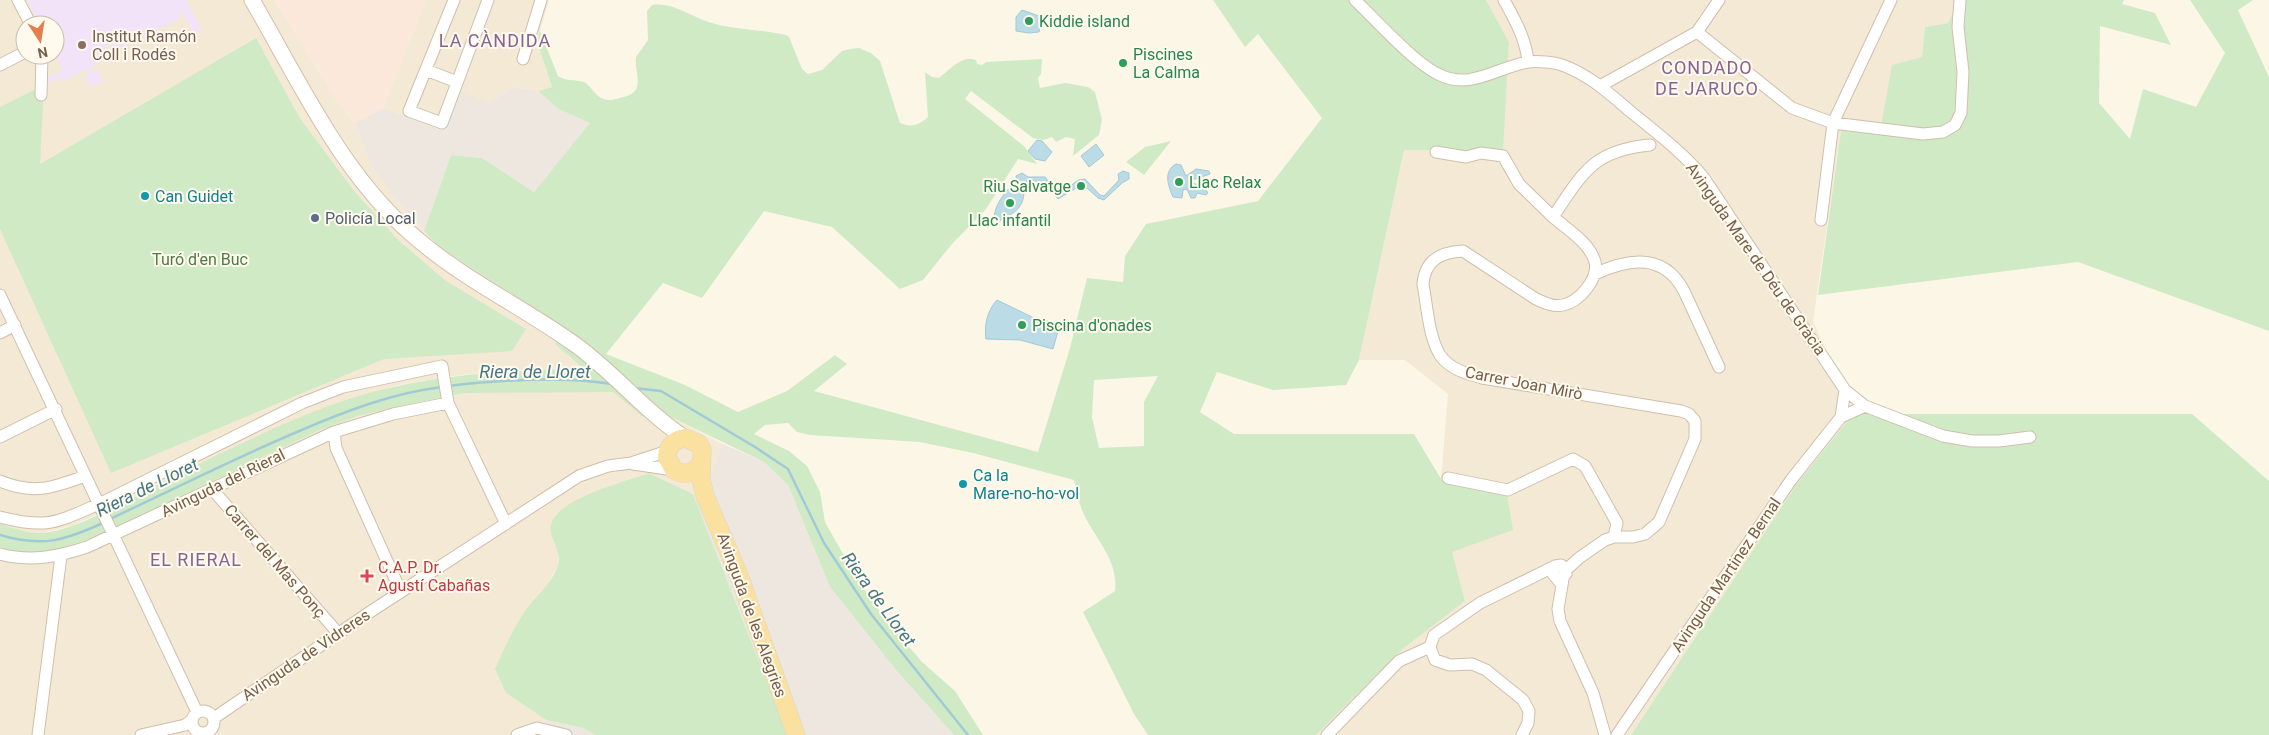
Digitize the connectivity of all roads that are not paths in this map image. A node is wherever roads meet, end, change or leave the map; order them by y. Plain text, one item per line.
1 (18, 0) edge
2 (252, 0) edge
3 (454, 0) edge
4 (488, 0) edge
5 (541, 0) edge
6 (1355, 0) edge
7 (1504, 0) edge
8 (1719, 0) edge
9 (1891, 0) edge
10 (1960, 0) edge
11 (26, 15) edge
12 (1697, 32) junction
13 (15, 57) edge
14 (524, 59) dead end
15 (1528, 62) junction
16 (0, 64) edge
17 (42, 65) edge
18 (426, 70) junction
19 (457, 82) junction
20 (1600, 86) junction
21 (41, 95) dead end
22 (1833, 123) junction
23 (1658, 134) junction
24 (1650, 145) junction
25 (1672, 145) junction
26 (1436, 152) dead end
27 (1553, 217) junction
28 (1820, 220) dead end
29 (1595, 274) junction
30 (0, 295) edge
31 (15, 326) junction
32 (0, 333) edge
33 (1719, 367) dead end
34 (1846, 390) junction
35 (447, 400) junction
36 (1865, 406) junction
37 (56, 409) junction
38 (651, 412) junction
39 (1841, 418) junction
40 (334, 432) junction
41 (0, 437) edge
42 (2030, 437) dead end
43 (686, 438) junction
44 (669, 449) junction
45 (632, 463) junction
46 (700, 465) junction
47 (679, 472) junction
48 (85, 476) junction
49 (1448, 478) dead end
50 (0, 481) edge
51 (212, 489) junction
52 (705, 496) junction
53 (100, 508) junction
54 (0, 517) edge
55 (506, 524) junction
56 (112, 534) junction
57 (1614, 537) junction
58 (0, 554) edge
59 (61, 556) junction
60 (1557, 573) junction
61 (401, 592) junction
62 (338, 634) junction
63 (1430, 647) junction
64 (214, 718) junction
65 (200, 726) edge
66 (38, 735) edge
67 (141, 735) edge
68 (175, 735) edge
69 (518, 735) edge
70 (566, 735) edge
71 (796, 735) edge
72 (1327, 735) edge
73 (1522, 735) edge
74 (1605, 735) edge
75 (1617, 735) edge

1 - 11 street
2 - 38 main road
3 - 18 street
4 - 19 street
5 - 14 street
6 - 15 street, Avinguda Mare de Déu de Gràcia
7 - 15 street
8 - 12 street
9 - 22 street
10 - 22 street
12 - 20 street
12 - 22 street
13 - 16 street
15 - 20 street, Avinguda Mare de Déu de Gràcia
17 - 21 street
18 - 19 street
18 - 19 street
20 - 23 street, Avinguda Mare de Déu de Gràcia
22 - 28 street
23 - 24 street
23 - 25 street, Avinguda Mare de Déu de Gràcia
24 - 25 street
24 - 27 street
25 - 34 street, Avinguda Mare de Déu de Gràcia
26 - 27 street
27 - 29 street
29 - 33 street
29 - 57 street, Carrer Joan Mirò
30 - 31 street
31 - 32 street
31 - 37 street
34 - 36 street, Avinguda Mare de Déu de Gràcia
34 - 39 street, Avinguda Martinez Bernal
35 - 40 street, Avinguda del Rieral
35 - 53 street
35 - 55 street
36 - 39 street, Avinguda Martinez Bernal
36 - 42 street, Avinguda Mare de Déu de Gràcia
37 - 41 street
37 - 48 street
38 - 43 main road
38 - 44 main road
39 - 75 street, Avinguda Martinez Bernal
40 - 51 street, Avinguda del Rieral
40 - 61 street
43 - 44 main road
43 - 46 main road
44 - 45 street, Avinguda de Vidreres
44 - 47 main road
45 - 47 street, Avinguda de Vidreres
45 - 55 street, Avinguda de Vidreres
46 - 47 main road
46 - 52 main road
47 - 52 main road
48 - 50 street
48 - 53 street
49 - 57 street
51 - 56 street, Avinguda del Rieral
51 - 62 street, Carrer del Mas Ponç
52 - 71 main road, Avinguda de les Alegries
53 - 54 street
53 - 56 street
55 - 61 street, Avinguda de Vidreres
56 - 59 street, Avinguda del Rieral
56 - 65 street
57 - 60 street, Carrer Joan Mirò
58 - 59 street, Avinguda del Rieral
59 - 66 street
60 - 63 street, Carrer Joan Mirò
60 - 74 street
61 - 62 street, Avinguda de Vidreres
62 - 64 street, Avinguda de Vidreres
63 - 72 street
63 - 73 street
64 - 65 street
64 - 65 street
65 - 67 street
65 - 68 street
69 - 70 street

